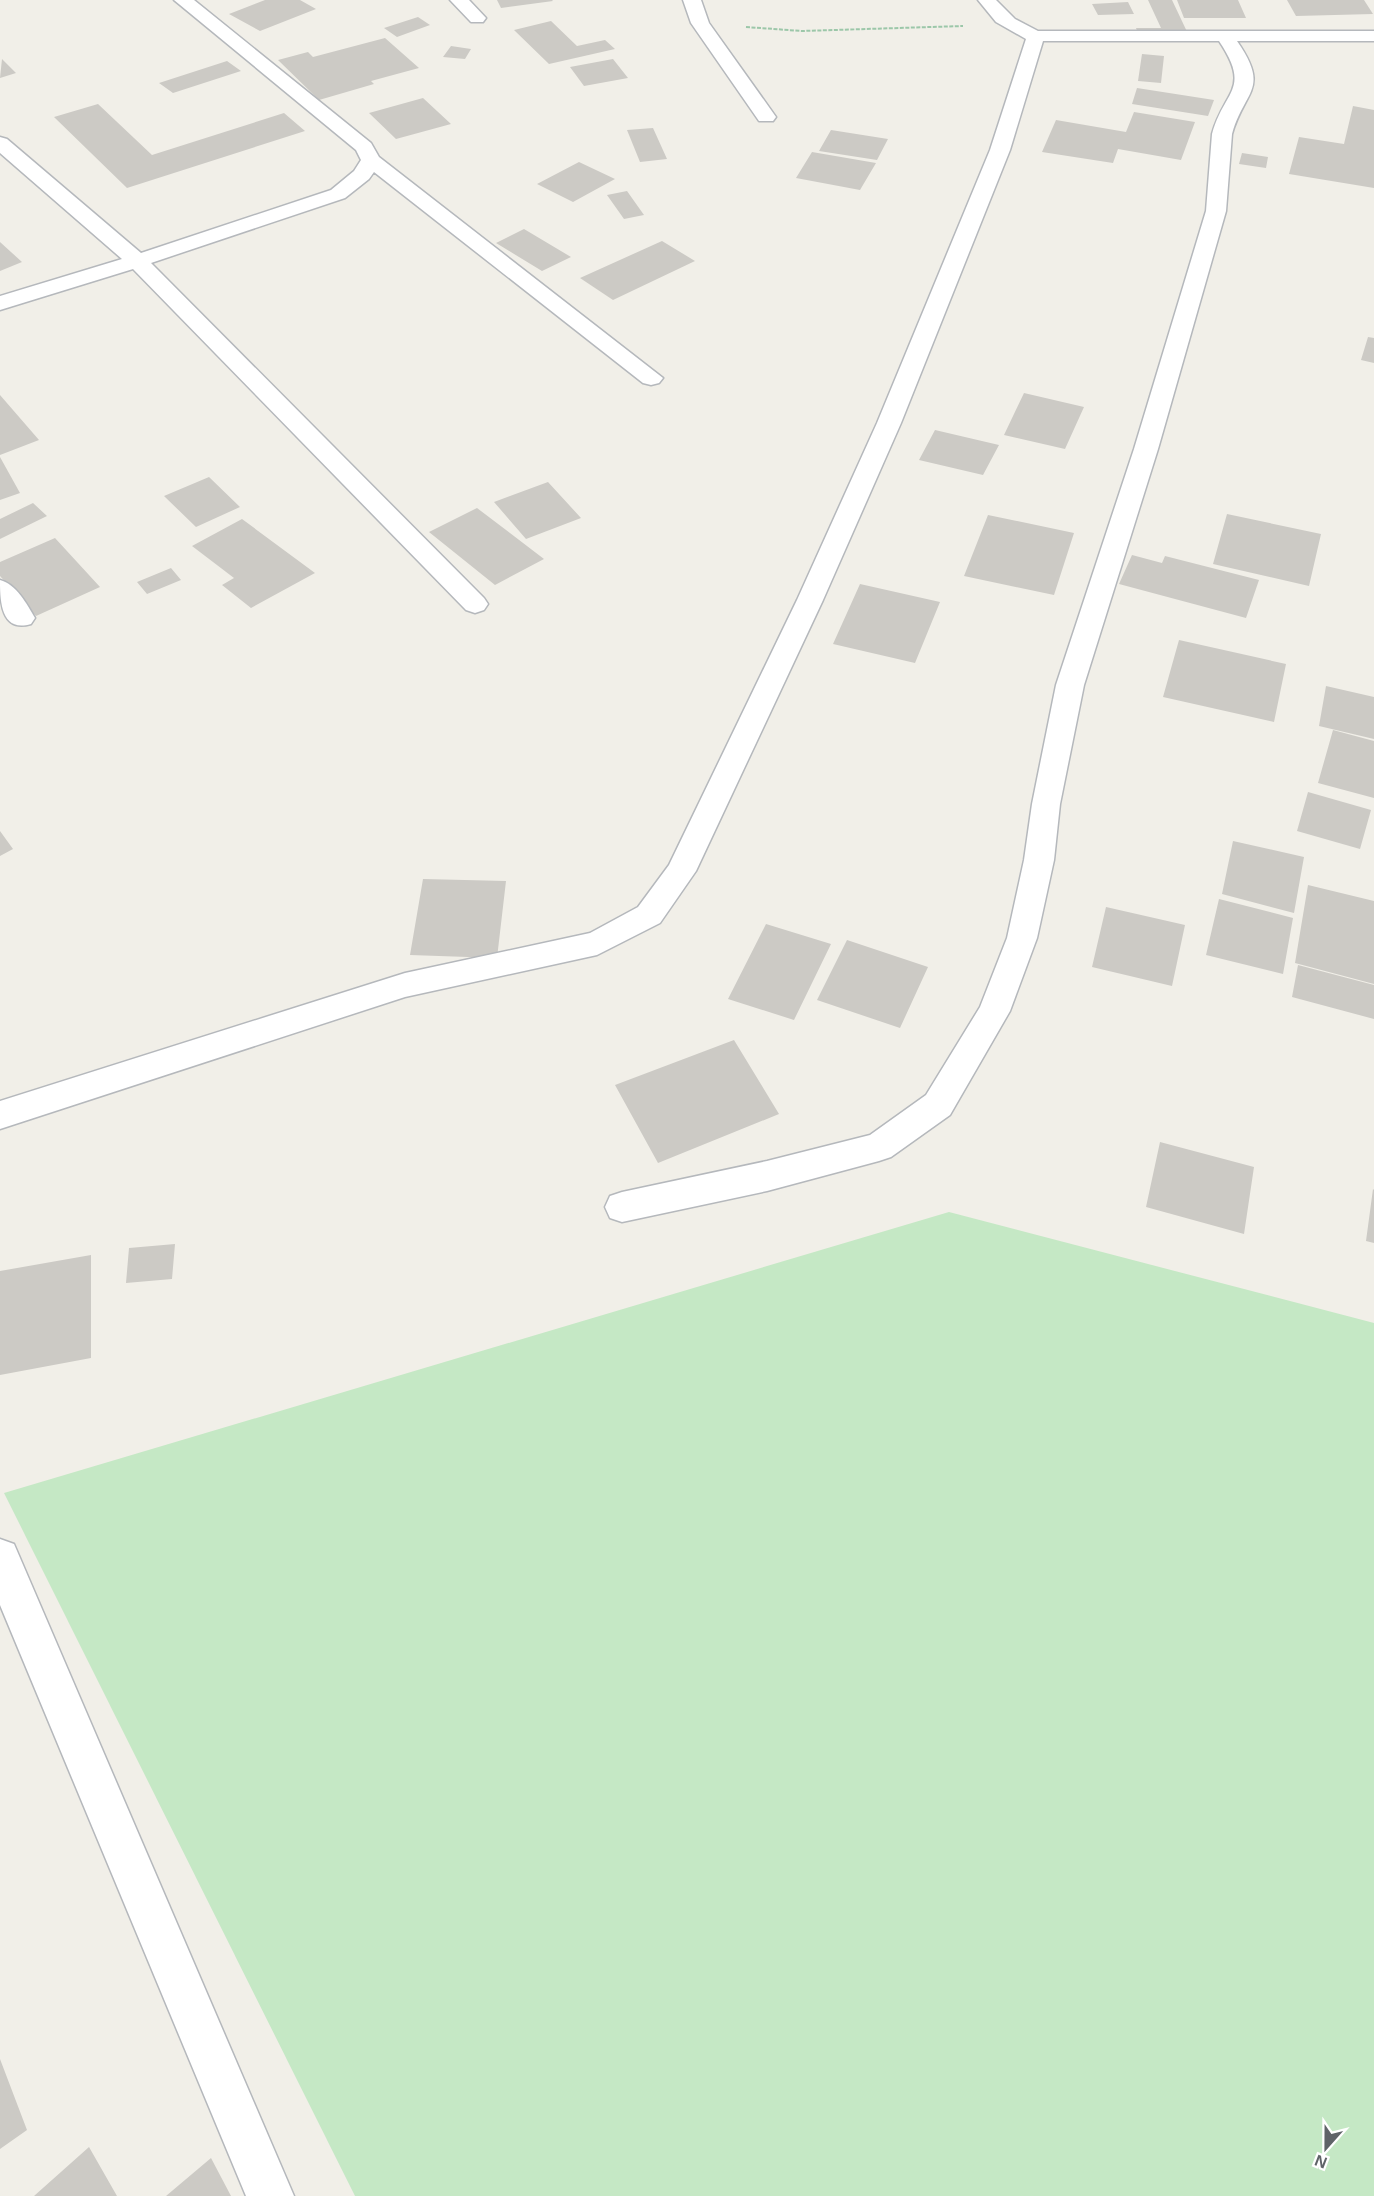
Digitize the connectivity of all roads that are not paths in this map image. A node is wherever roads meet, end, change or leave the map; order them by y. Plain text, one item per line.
1 (183, 0) edge
2 (459, 0) edge
3 (692, 0) edge
4 (987, 0) edge
5 (477, 18) dead end
6 (1036, 36) junction
7 (1374, 36) edge
8 (1225, 37) junction
9 (766, 117) dead end
10 (0, 143) edge
11 (370, 160) junction
12 (136, 260) junction
13 (0, 303) edge
14 (651, 378) dead end
15 (0, 588) edge
16 (475, 604) dead end
17 (22, 618) dead end
18 (0, 1115) edge
19 (622, 1207) dead end
20 (0, 1558) edge
21 (270, 2196) edge

1 - 11 street
2 - 5 street
3 - 9 street
4 - 6 street
6 - 8 street
6 - 18 street
7 - 8 street
8 - 19 street
10 - 12 street
11 - 12 street
11 - 14 street
12 - 13 street
12 - 16 street
15 - 17 street
20 - 21 street

